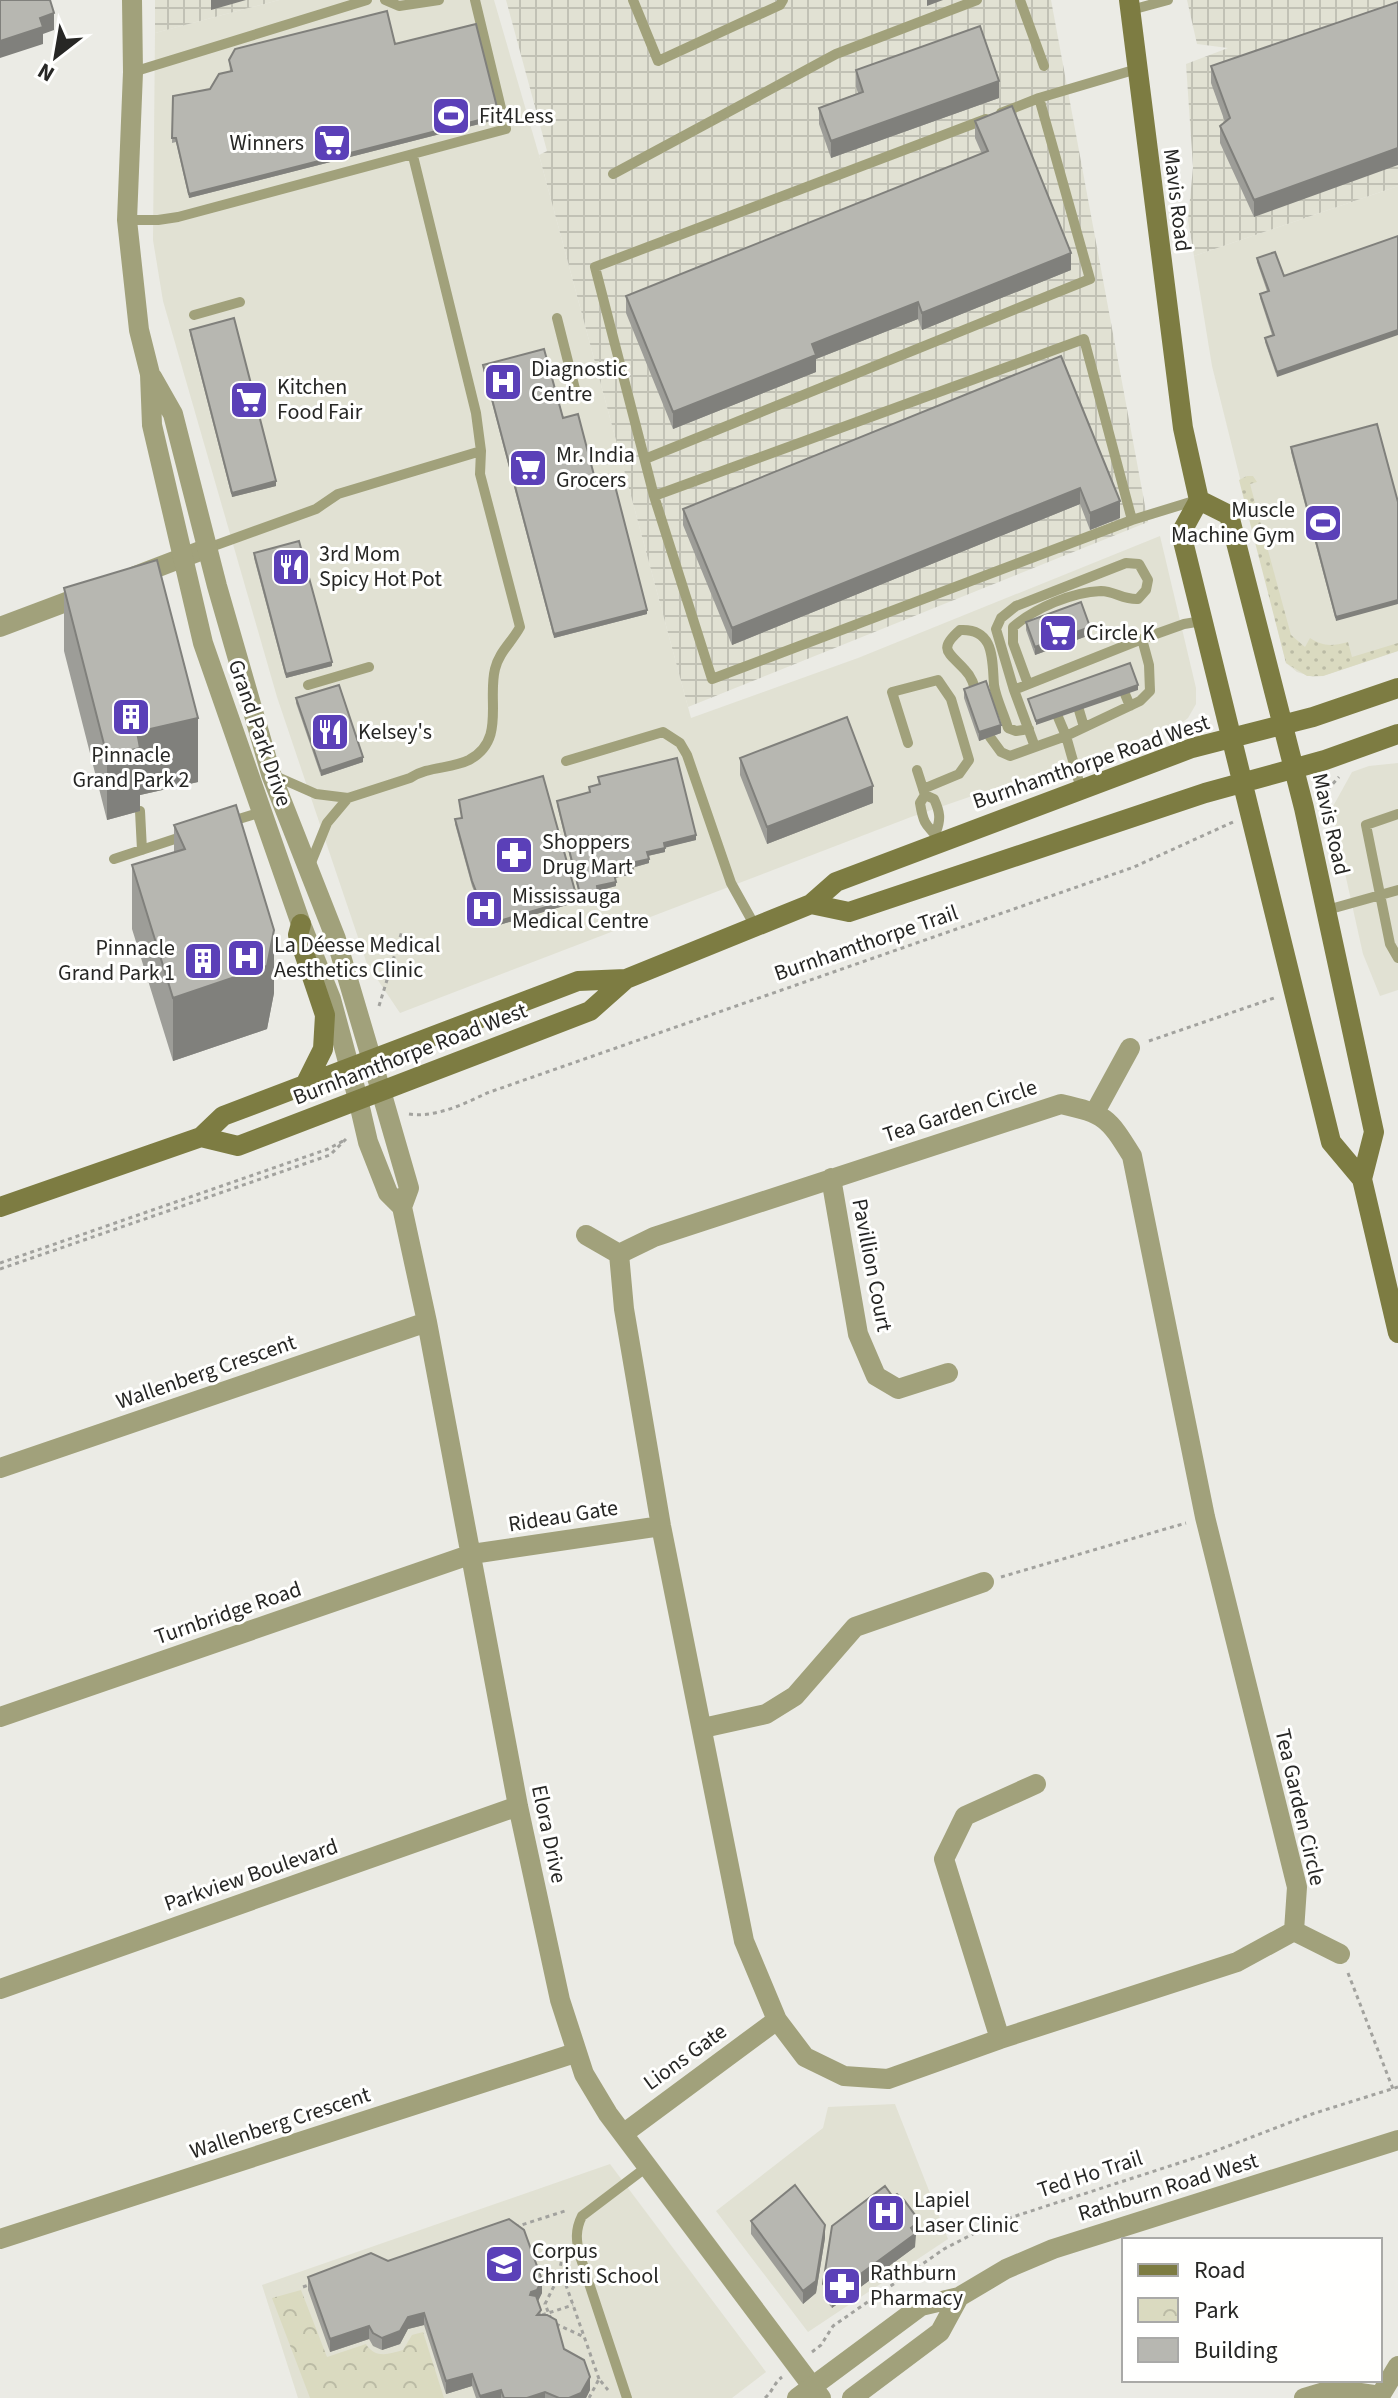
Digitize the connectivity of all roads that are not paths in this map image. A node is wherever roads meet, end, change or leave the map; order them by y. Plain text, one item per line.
1 (132, 0) edge
2 (367, 0) edge
3 (385, 0) edge
4 (439, 0) edge
5 (475, 0) edge
6 (633, 0) edge
7 (783, 0) edge
8 (977, 0) edge
9 (1020, 0) edge
10 (1168, 0) edge
11 (1130, 5) edge
12 (1044, 66) dead end
13 (1137, 69) junction
14 (133, 72) junction
15 (1039, 98) junction
16 (413, 156) junction
17 (613, 174) dead end
18 (127, 220) junction
19 (240, 302) dead end
20 (194, 315) dead end
21 (557, 318) dead end
22 (150, 374) junction
23 (577, 397) dead end
24 (481, 451) junction
25 (645, 459) junction
26 (654, 496) junction
27 (1199, 500) junction
28 (1132, 520) junction
29 (208, 548) junction
30 (181, 558) junction
31 (1202, 621) junction
32 (0, 627) edge
33 (1142, 639) junction
34 (369, 667) dead end
35 (1028, 684) junction
36 (308, 685) dead end
37 (1398, 688) edge
38 (1014, 690) junction
39 (976, 694) edge
40 (1125, 694) edge
41 (1102, 702) edge
42 (1130, 706) junction
43 (1079, 710) edge
44 (1058, 717) edge
45 (1107, 717) junction
46 (1282, 725) junction
47 (1084, 727) junction
48 (1029, 729) junction
49 (1398, 734) edge
50 (1066, 736) junction
51 (990, 737) edge
52 (1231, 738) junction
53 (908, 743) dead end
54 (1035, 747) junction
55 (566, 761) dead end
56 (1294, 768) junction
57 (917, 770) dead end
58 (271, 774) junction
59 (1243, 782) junction
60 (1081, 789) junction
61 (924, 792) junction
62 (348, 798) junction
63 (140, 811) edge
64 (262, 812) junction
65 (1398, 814) edge
66 (217, 826) edge
67 (204, 830) edge
68 (937, 837) junction
69 (147, 849) junction
70 (114, 859) dead end
71 (155, 860) edge
72 (309, 867) junction
73 (1398, 890) edge
74 (1380, 897) junction
75 (811, 904) junction
76 (1327, 910) junction
77 (301, 924) junction
78 (755, 926) junction
79 (1398, 958) edge
80 (626, 979) junction
81 (1130, 1048) road end
82 (372, 1060) junction
83 (350, 1068) junction
84 (305, 1085) junction
85 (381, 1091) junction
86 (358, 1099) junction
87 (1095, 1112) junction
88 (201, 1137) junction
89 (831, 1178) junction
90 (1362, 1179) junction
91 (0, 1207) edge
92 (402, 1207) junction
93 (586, 1235) dead end
94 (619, 1254) junction
95 (427, 1322) junction
96 (1398, 1333) edge
97 (948, 1373) dead end
98 (0, 1468) edge
99 (661, 1526) junction
100 (472, 1554) junction
101 (984, 1582) road end
102 (0, 1717) edge
103 (703, 1728) junction
104 (1036, 1784) dead end
105 (518, 1806) junction
106 (1294, 1931) junction
107 (1340, 1954) road end
108 (0, 1989) edge
109 (777, 2020) junction
110 (1000, 2039) junction
111 (575, 2053) junction
112 (623, 2134) junction
113 (1398, 2140) edge
114 (648, 2166) junction
115 (0, 2239) edge
116 (959, 2297) junction
117 (1398, 2366) edge
118 (810, 2394) edge
119 (1380, 2397) edge
120 (627, 2398) edge
121 (852, 2398) edge
122 (1304, 2398) edge

1 - 14 street, Grand Park Drive
2 - 14 lane
3 - 4 lane
5 - 16 lane
6 - 7 lane
8 - 17 lane
9 - 12 lane
10 - 11 lane
11 - 13 main road, Mavis Road
13 - 15 lane
13 - 27 main road, Mavis Road
14 - 18 street, Grand Park Drive
15 - 25 lane
15 - 25 lane
16 - 18 lane
16 - 24 lane
18 - 22 street, Grand Park Drive
19 - 20 lane
21 - 23 lane
22 - 29 street, Grand Park Drive
22 - 30 street, Grand Park Drive
24 - 29 lane
24 - 62 lane
25 - 26 lane
26 - 28 lane
26 - 28 lane
27 - 28 lane
27 - 31 main road, Mavis Road
27 - 46 main road, Mavis Road
29 - 30 street
29 - 58 street, Grand Park Drive
30 - 32 street
30 - 64 street, Grand Park Drive
31 - 33 lane
31 - 52 main road, Mavis Road
33 - 35 lane
33 - 42 lane
34 - 36 lane
35 - 38 lane
35 - 38 lane
37 - 46 main road, Burnhamthorpe Road West
38 - 48 lane
39 - 48 lane
40 - 42 lane
41 - 45 lane
42 - 45 lane
43 - 47 lane
44 - 50 lane
45 - 47 lane
46 - 52 main road, Burnhamthorpe Road West
46 - 56 main road, Mavis Road
47 - 50 lane
48 - 54 lane
49 - 56 main road
50 - 54 lane
50 - 60 lane
51 - 54 lane
52 - 59 main road, Mavis Road
52 - 60 main road, Burnhamthorpe Road West
53 - 61 lane
55 - 78 lane
56 - 59 main road
56 - 76 main road, Mavis Road
57 - 61 lane
58 - 62 lane
58 - 72 street, Grand Park Drive
59 - 75 main road
59 - 90 main road, Mavis Road
60 - 68 main road, Burnhamthorpe Road West
61 - 68 lane
61 - 68 lane
62 - 72 lane
63 - 69 lane
64 - 66 lane
64 - 77 street, Grand Park Drive
65 - 74 lane
67 - 69 lane
68 - 75 main road, Burnhamthorpe Road West
69 - 70 lane
69 - 71 lane
72 - 82 street, Grand Park Drive
73 - 74 lane
74 - 76 lane
74 - 79 lane
75 - 78 main road, Burnhamthorpe Road West
76 - 90 main road, Mavis Road
77 - 83 street, Grand Park Drive
77 - 84 main road
78 - 80 main road, Burnhamthorpe Road West
80 - 82 main road, Burnhamthorpe Road West
80 - 85 main road, Burnhamthorpe Road West
81 - 87 street
82 - 83 main road, Burnhamthorpe Road West
82 - 85 street, Grand Park Drive
83 - 84 main road, Burnhamthorpe Road West
83 - 86 street, Grand Park Drive
84 - 88 main road, Burnhamthorpe Road West
85 - 86 main road, Burnhamthorpe Road West
85 - 92 street, Elora Drive
86 - 88 main road, Burnhamthorpe Road West
86 - 92 street, Elora Drive
87 - 89 street, Tea Garden Circle
87 - 106 street, Tea Garden Circle
88 - 91 main road, Burnhamthorpe Road West
89 - 94 street, Tea Garden Circle
89 - 97 street, Pavillion Court
90 - 96 main road, Mavis Road
92 - 95 street, Elora Drive
93 - 94 street
94 - 99 street
95 - 98 street, Wallenberg Crescent
95 - 100 street, Elora Drive
99 - 100 street, Rideau Gate
99 - 103 street
100 - 102 street, Turnbridge Road
100 - 105 street, Elora Drive
101 - 103 street
103 - 109 street
104 - 110 street
105 - 108 street, Parkview Boulevard
105 - 111 street, Elora Drive
106 - 107 street
106 - 110 street
109 - 110 street
109 - 112 street, Lions Gate
111 - 112 street, Elora Drive
111 - 115 street, Wallenberg Crescent
112 - 114 street, Elora Drive
113 - 116 street, Rathburn Road West
114 - 118 street, Elora Drive
114 - 120 lane
116 - 118 street, Rathburn Road West
116 - 121 street
117 - 119 street
119 - 122 street

